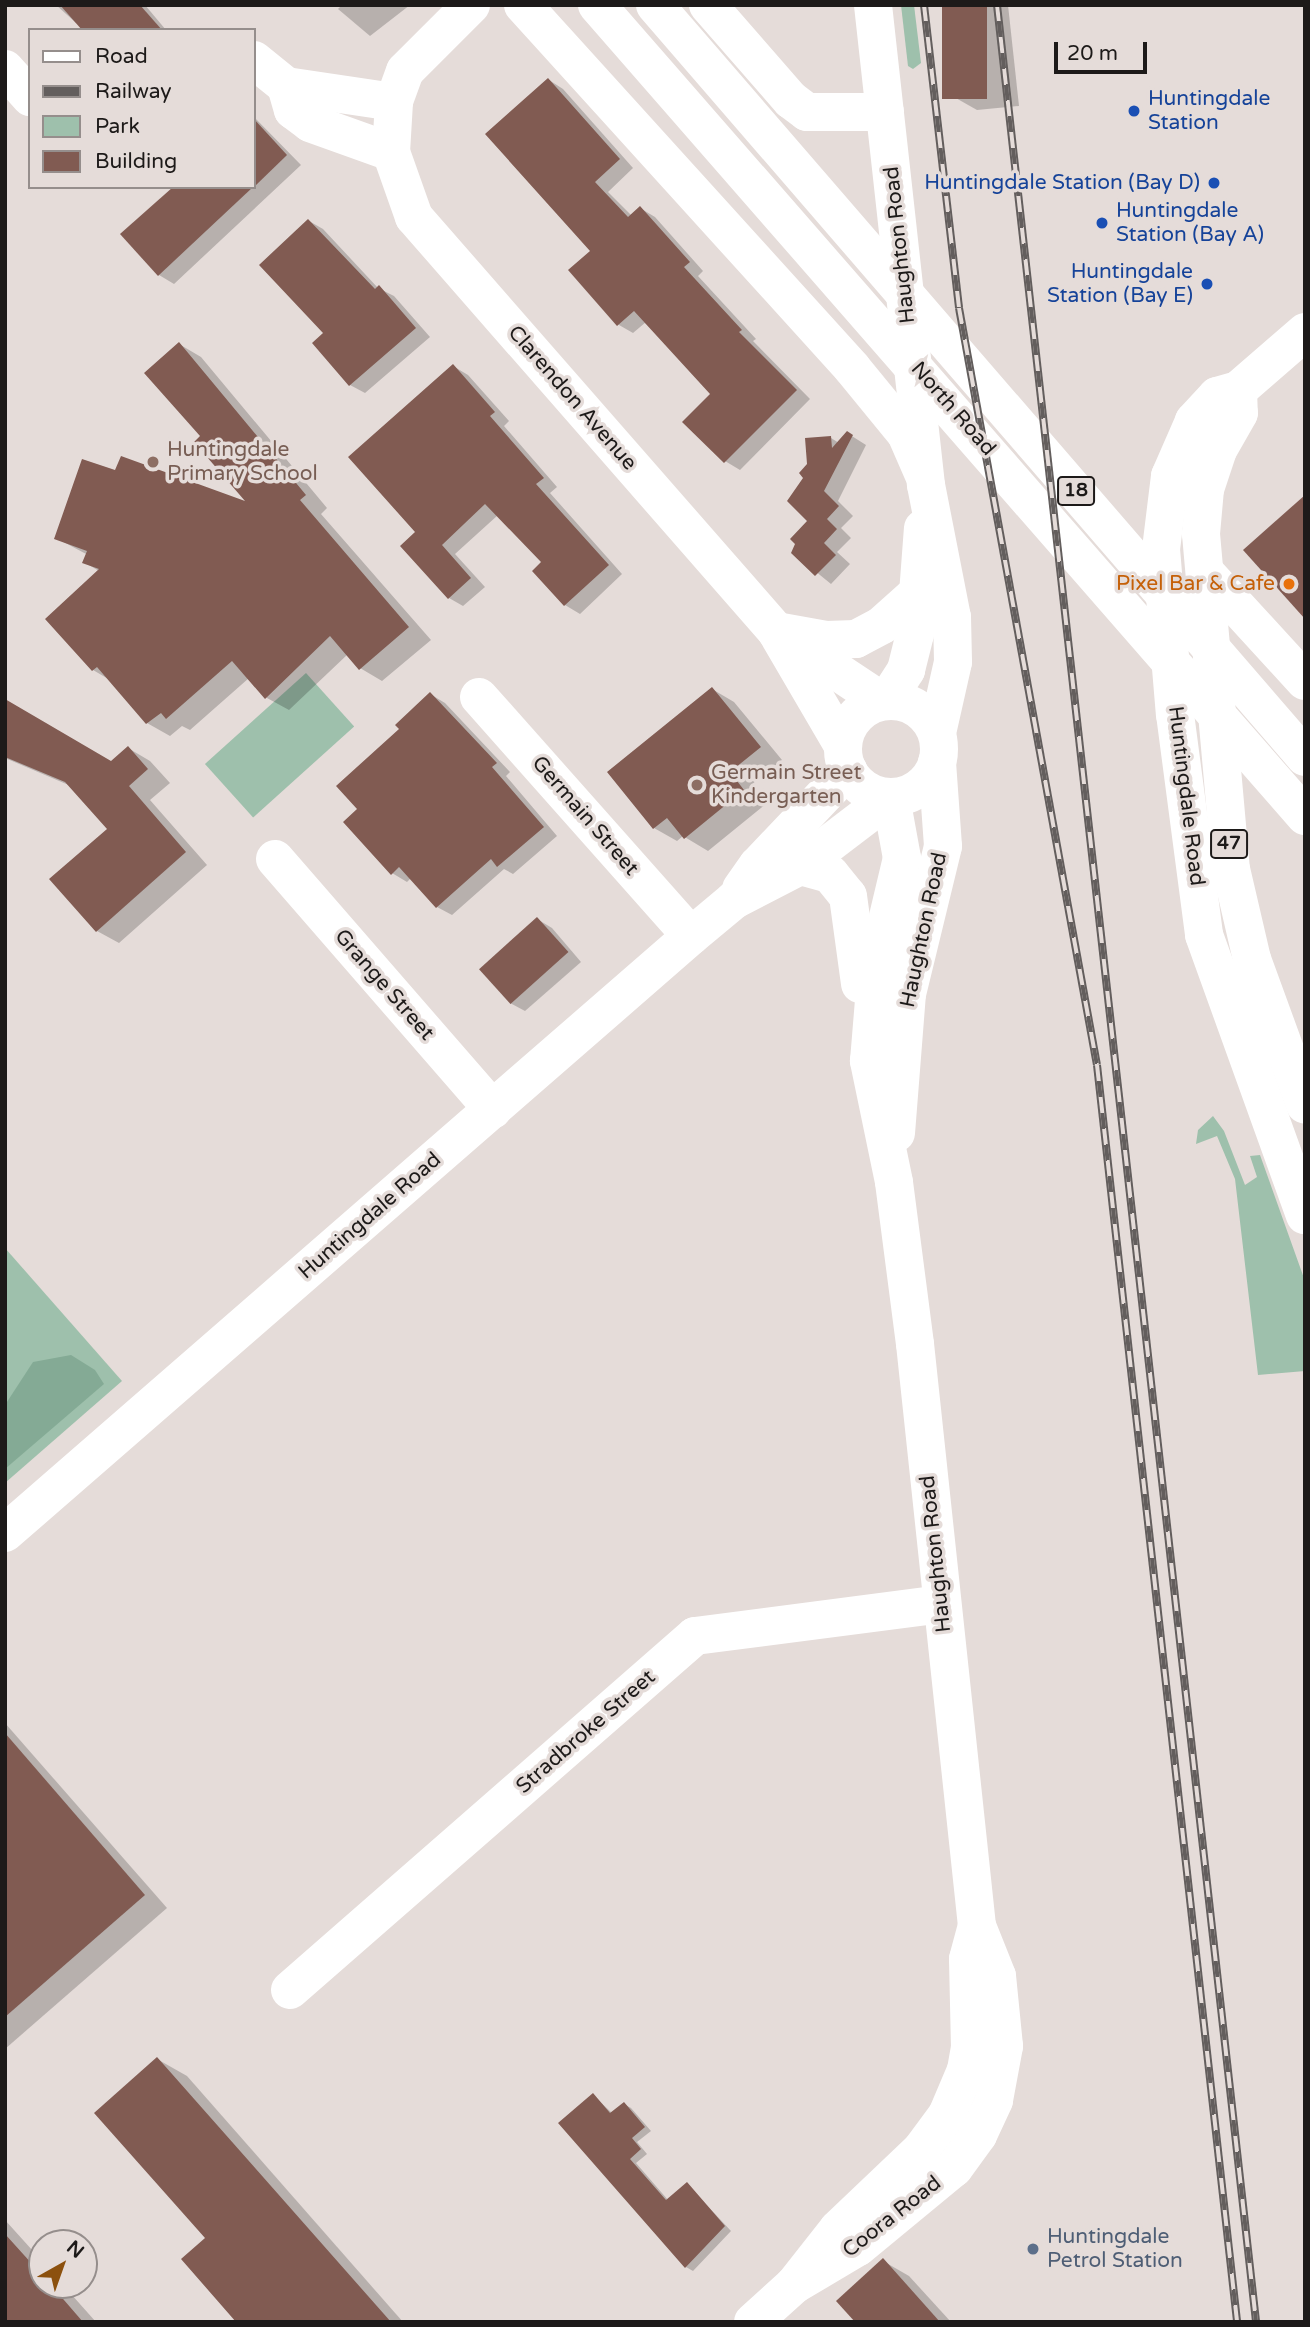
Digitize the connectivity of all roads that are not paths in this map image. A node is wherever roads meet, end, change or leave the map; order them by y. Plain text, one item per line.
1 (471, 5) edge
2 (523, 5) edge
3 (597, 5) edge
4 (655, 5) edge
5 (708, 5) edge
6 (873, 5) edge
7 (256, 62) edge
8 (5, 69) edge
9 (286, 86) junction
10 (28, 95) edge
11 (394, 102) junction
12 (885, 113) junction
13 (391, 152) junction
14 (1305, 332) edge
15 (1238, 390) junction
16 (926, 485) junction
17 (1205, 572) junction
18 (920, 591) junction
19 (776, 631) junction
20 (1305, 681) edge
21 (479, 696) dead end
22 (884, 701) junction
23 (937, 748) junction
24 (1303, 755) edge
25 (845, 757) junction
26 (890, 798) junction
27 (1305, 816) edge
28 (275, 859) dead end
29 (800, 866) junction
30 (734, 900) junction
31 (691, 936) junction
32 (868, 1045) junction
33 (1305, 1105) edge
34 (494, 1110) junction
35 (894, 1182) junction
36 (1305, 1215) edge
37 (5, 1533) edge
38 (941, 1604) junction
39 (977, 1926) junction
40 (290, 1990) dead end
41 (947, 2115) joint
42 (978, 2135) joint
43 (794, 2285) junction
44 (753, 2322) edge

1 - 11 main road, Clarendon Avenue
2 - 16 main road
3 - 27 main road, North Road / 18
4 - 24 main road, North Road / 18
5 - 12 main road
6 - 12 main road, Haughton Road
7 - 9 main road
8 - 10 main road
9 - 11 main road
9 - 13 main road
11 - 13 main road, Clarendon Avenue
12 - 16 main road, Haughton Road
13 - 19 main road, Clarendon Avenue
14 - 15 main road, Huntingdale Road / 47
15 - 17 main road, Huntingdale Road / 47
15 - 36 main road, Huntingdale Road / 47
16 - 18 main road, Haughton Road
16 - 23 main road, Haughton Road
17 - 20 main road
17 - 33 main road, Huntingdale Road / 47
18 - 19 main road
18 - 22 main road, Haughton Road
19 - 22 main road, Clarendon Avenue
19 - 25 main road, Clarendon Avenue
21 - 31 main road, Germain Street
22 - 23 main road
22 - 25 main road
23 - 26 main road
23 - 35 main road, Haughton Road
25 - 26 main road
25 - 30 main road, Huntingdale Road
26 - 29 main road, Huntingdale Road
26 - 32 main road, Haughton Road
28 - 34 main road, Grange Street
29 - 30 main road, Huntingdale Road
29 - 32 main road
30 - 31 main road, Huntingdale Road
31 - 34 main road, Huntingdale Road
32 - 35 main road, Haughton Road
34 - 37 main road, Huntingdale Road
35 - 38 main road, Haughton Road
38 - 39 main road, Haughton Road
38 - 40 main road, Stradbroke Street
39 - 41 main road, Haughton Road
39 - 42 main road, Haughton Road
41 - 43 main road, Coora Road
42 - 43 main road, Coora Road
43 - 44 main road, Coora Road

